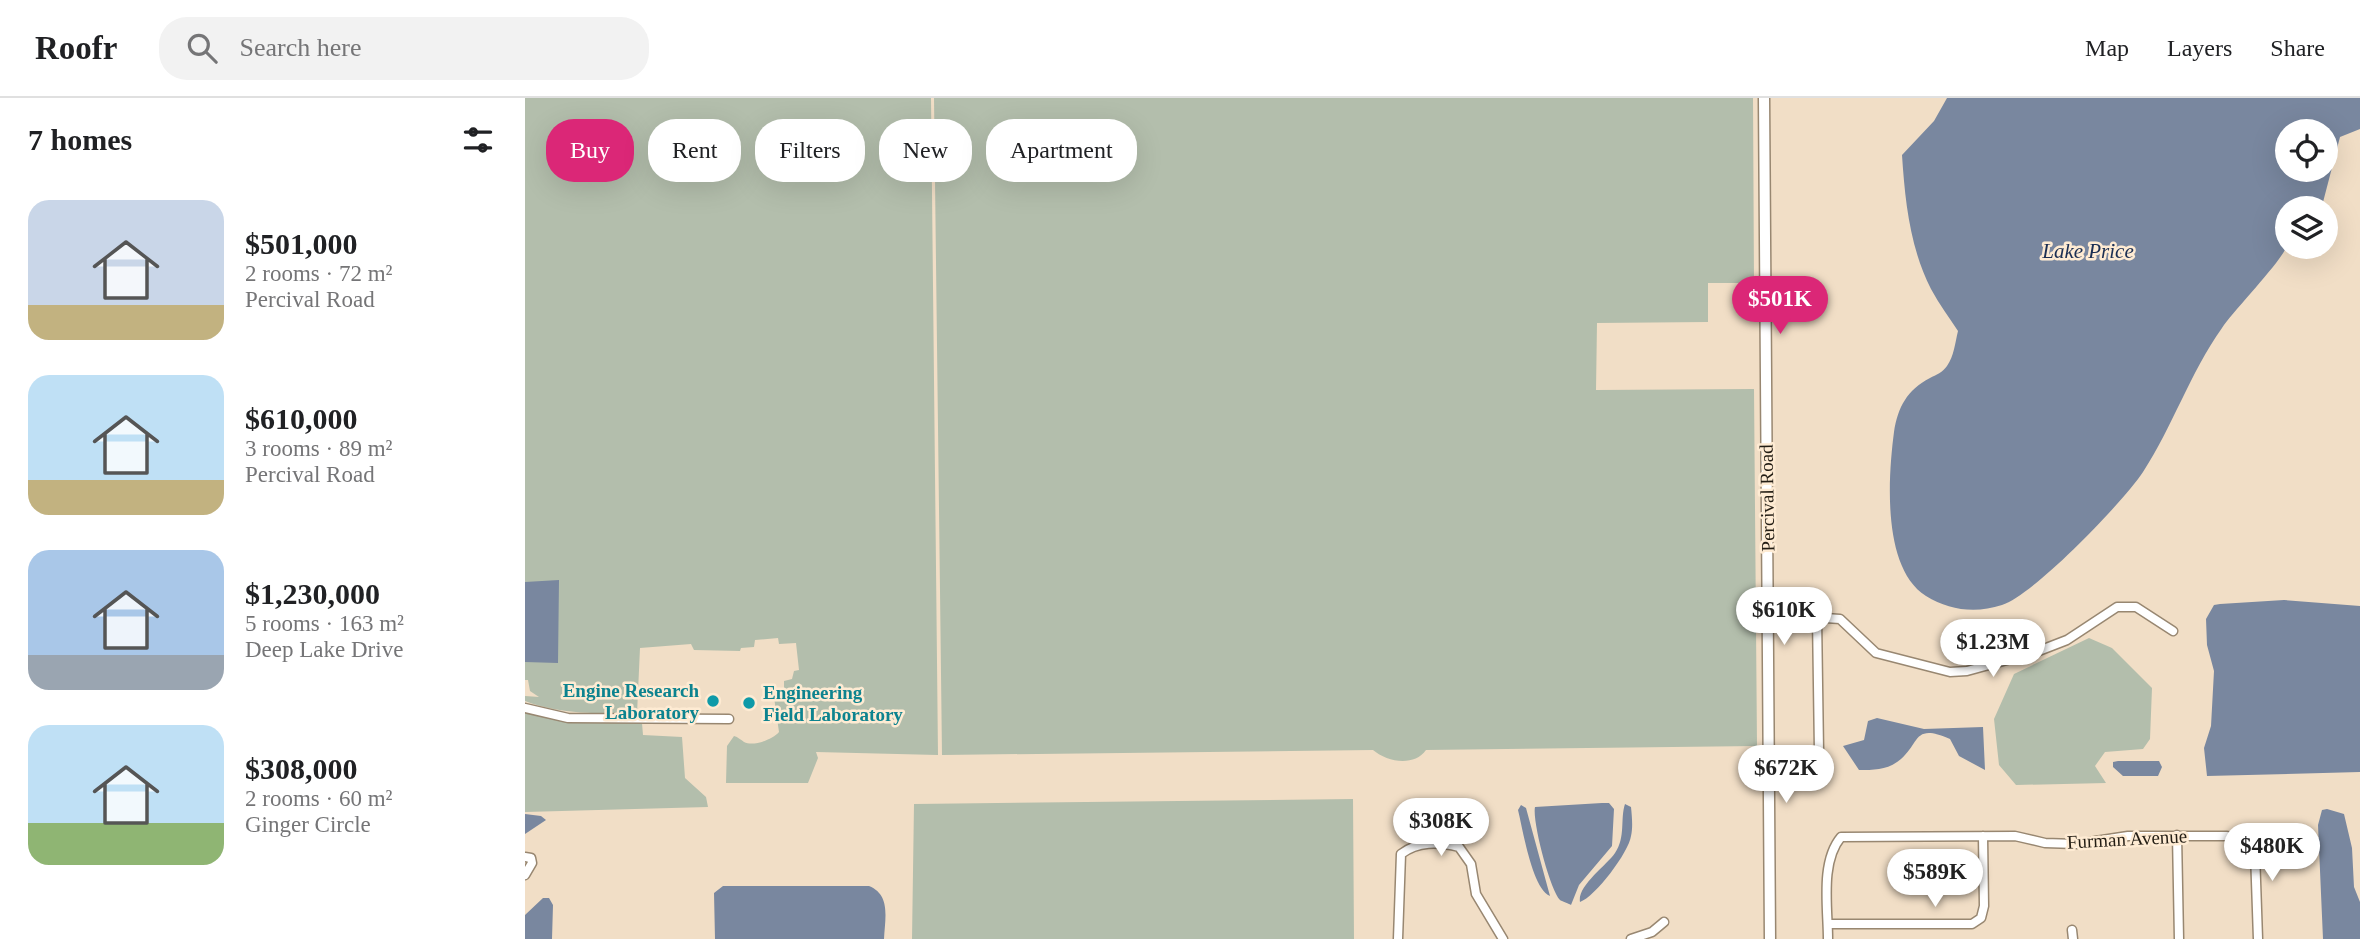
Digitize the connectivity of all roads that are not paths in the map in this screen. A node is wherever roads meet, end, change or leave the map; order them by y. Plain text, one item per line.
1 (1764, 98) edge
2 (1817, 617) junction
3 (1768, 618) junction
4 (2173, 631) dead end
5 (525, 708) edge
6 (729, 719) dead end
7 (1819, 752) dead end
8 (2177, 835) junction
9 (1983, 836) junction
10 (525, 857) edge
11 (525, 875) edge
12 (1664, 922) dead end
13 (1828, 923) junction
14 (1398, 939) edge
15 (1503, 939) edge
16 (1631, 939) edge
17 (1770, 939) edge
18 (1828, 939) edge
19 (2179, 939) edge
20 (2258, 939) edge

1 - 3 street, Percival Road
2 - 3 street
2 - 4 street
2 - 7 street
3 - 17 street, Percival Road
5 - 6 street
8 - 9 street, Furman Avenue
8 - 19 street
8 - 20 street, Furman Avenue
9 - 13 street, Furman Avenue
9 - 13 street
10 - 11 street
12 - 16 street
13 - 18 street
14 - 15 street

